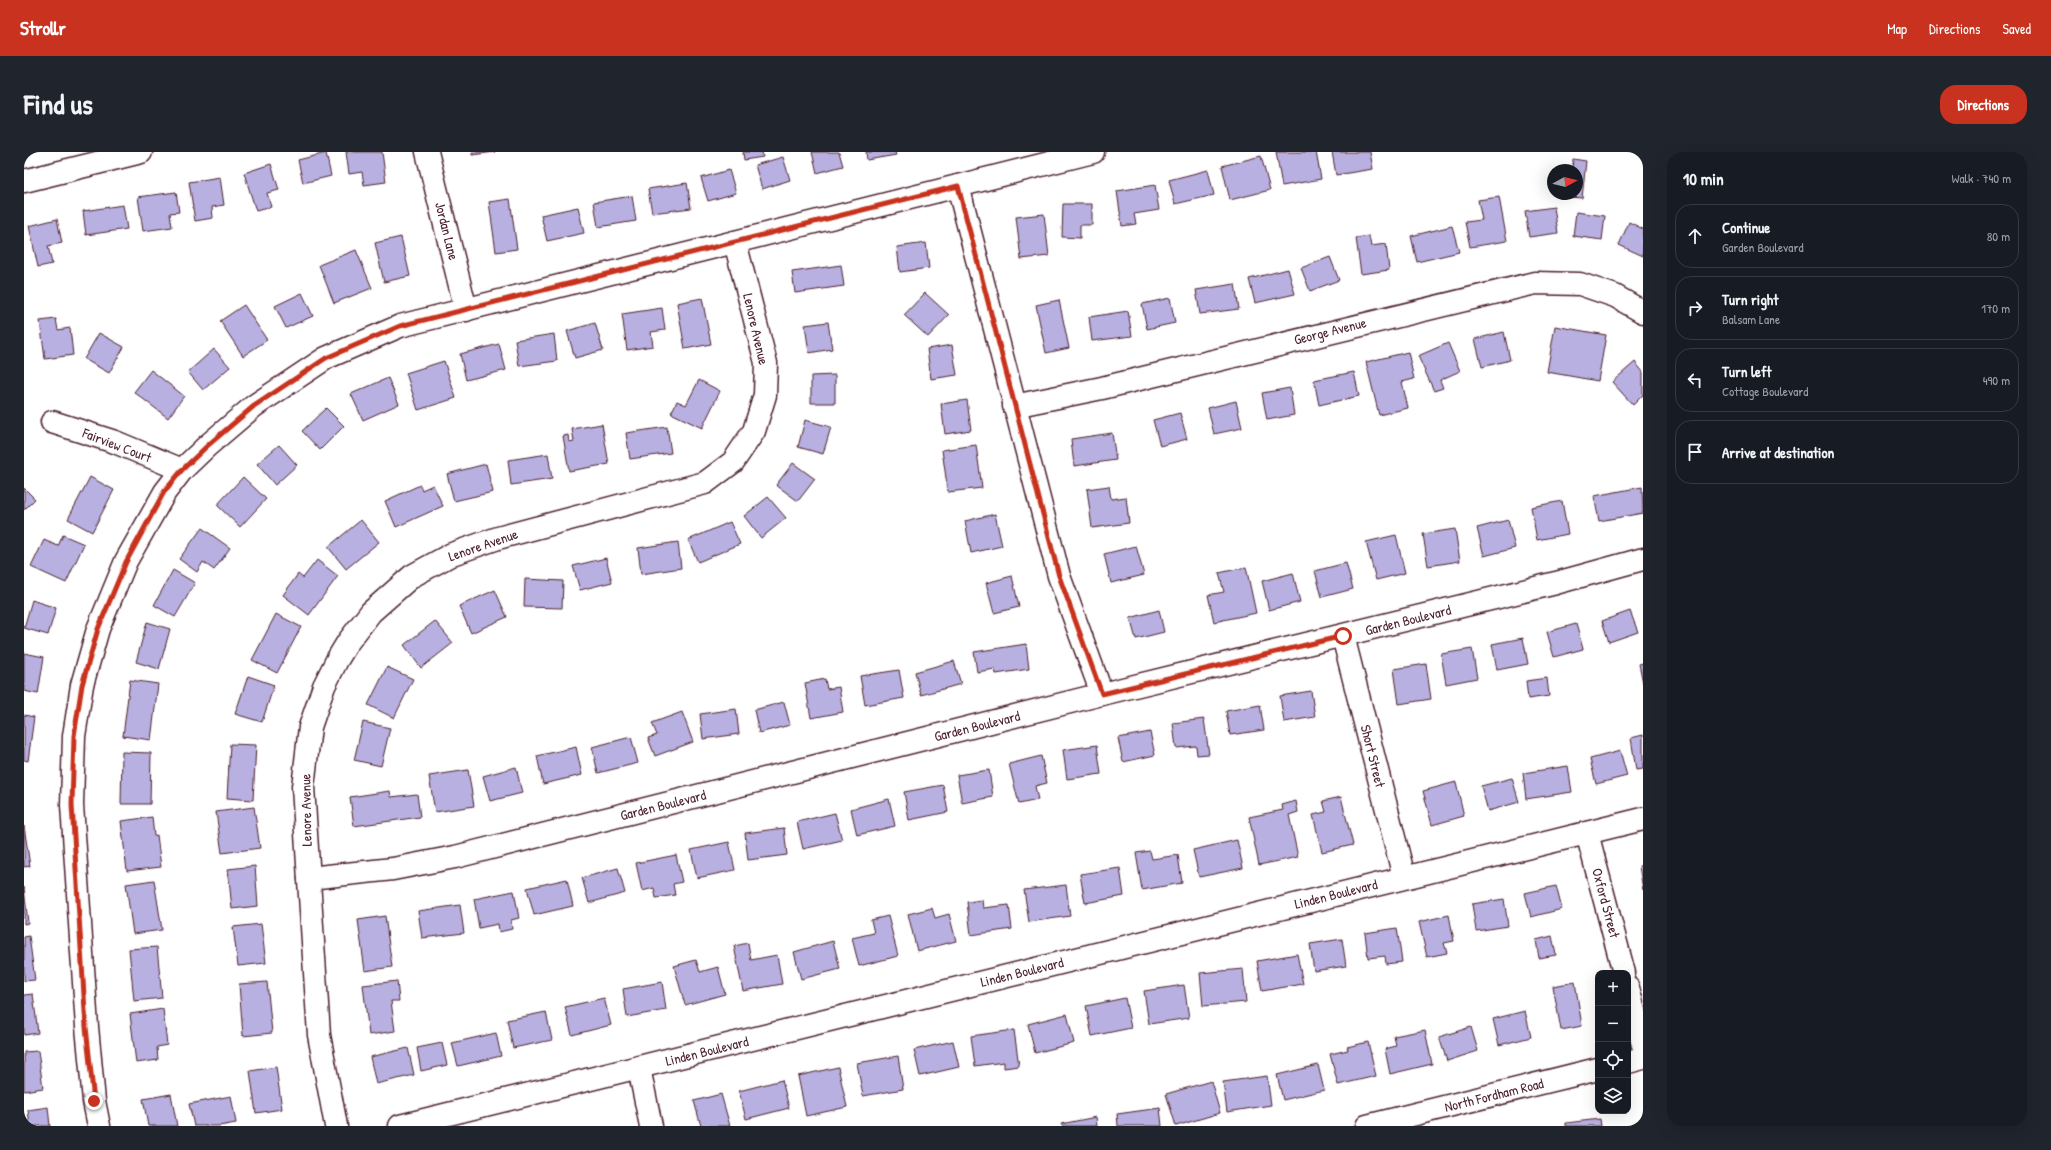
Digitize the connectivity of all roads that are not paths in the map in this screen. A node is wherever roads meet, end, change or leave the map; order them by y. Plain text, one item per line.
1 (427, 152) edge
2 (1093, 152) edge
3 (130, 153) edge
4 (24, 181) edge
5 (958, 186) junction
6 (735, 242) junction
7 (466, 310) junction
8 (1643, 312) edge
9 (1014, 406) junction
10 (52, 422) dead end
11 (182, 470) junction
12 (1643, 559) edge
13 (1343, 636) junction
14 (1102, 694) junction
15 (1643, 819) edge
16 (1587, 832) junction
17 (1404, 877) junction
18 (309, 878) junction
19 (1623, 970) edge
20 (1631, 999) edge
21 (1643, 1045) edge
22 (1643, 1058) edge
23 (1631, 1061) edge
24 (638, 1068) junction
25 (1595, 1070) edge
26 (100, 1126) edge
27 (336, 1126) edge
28 (400, 1126) edge
29 (651, 1126) edge
30 (1367, 1126) edge

1 - 7 street, Jordan Lane
2 - 5 street
3 - 4 street
5 - 6 street
5 - 9 street
6 - 7 street
6 - 18 street, Lenore Avenue
7 - 11 street
8 - 9 street, George Avenue
9 - 14 street
10 - 11 street, Fairview Court
11 - 26 street
12 - 13 street, Garden Boulevard
13 - 14 street, Garden Boulevard
13 - 17 street, Short Street
14 - 18 street, Garden Boulevard
15 - 16 street, Linden Boulevard
16 - 17 street, Linden Boulevard
16 - 19 street, Oxford Street
17 - 24 street, Linden Boulevard
18 - 27 street, Lenore Avenue
20 - 21 street
22 - 23 street
24 - 28 street, Linden Boulevard
24 - 29 street
25 - 30 street, North Fordham Road

